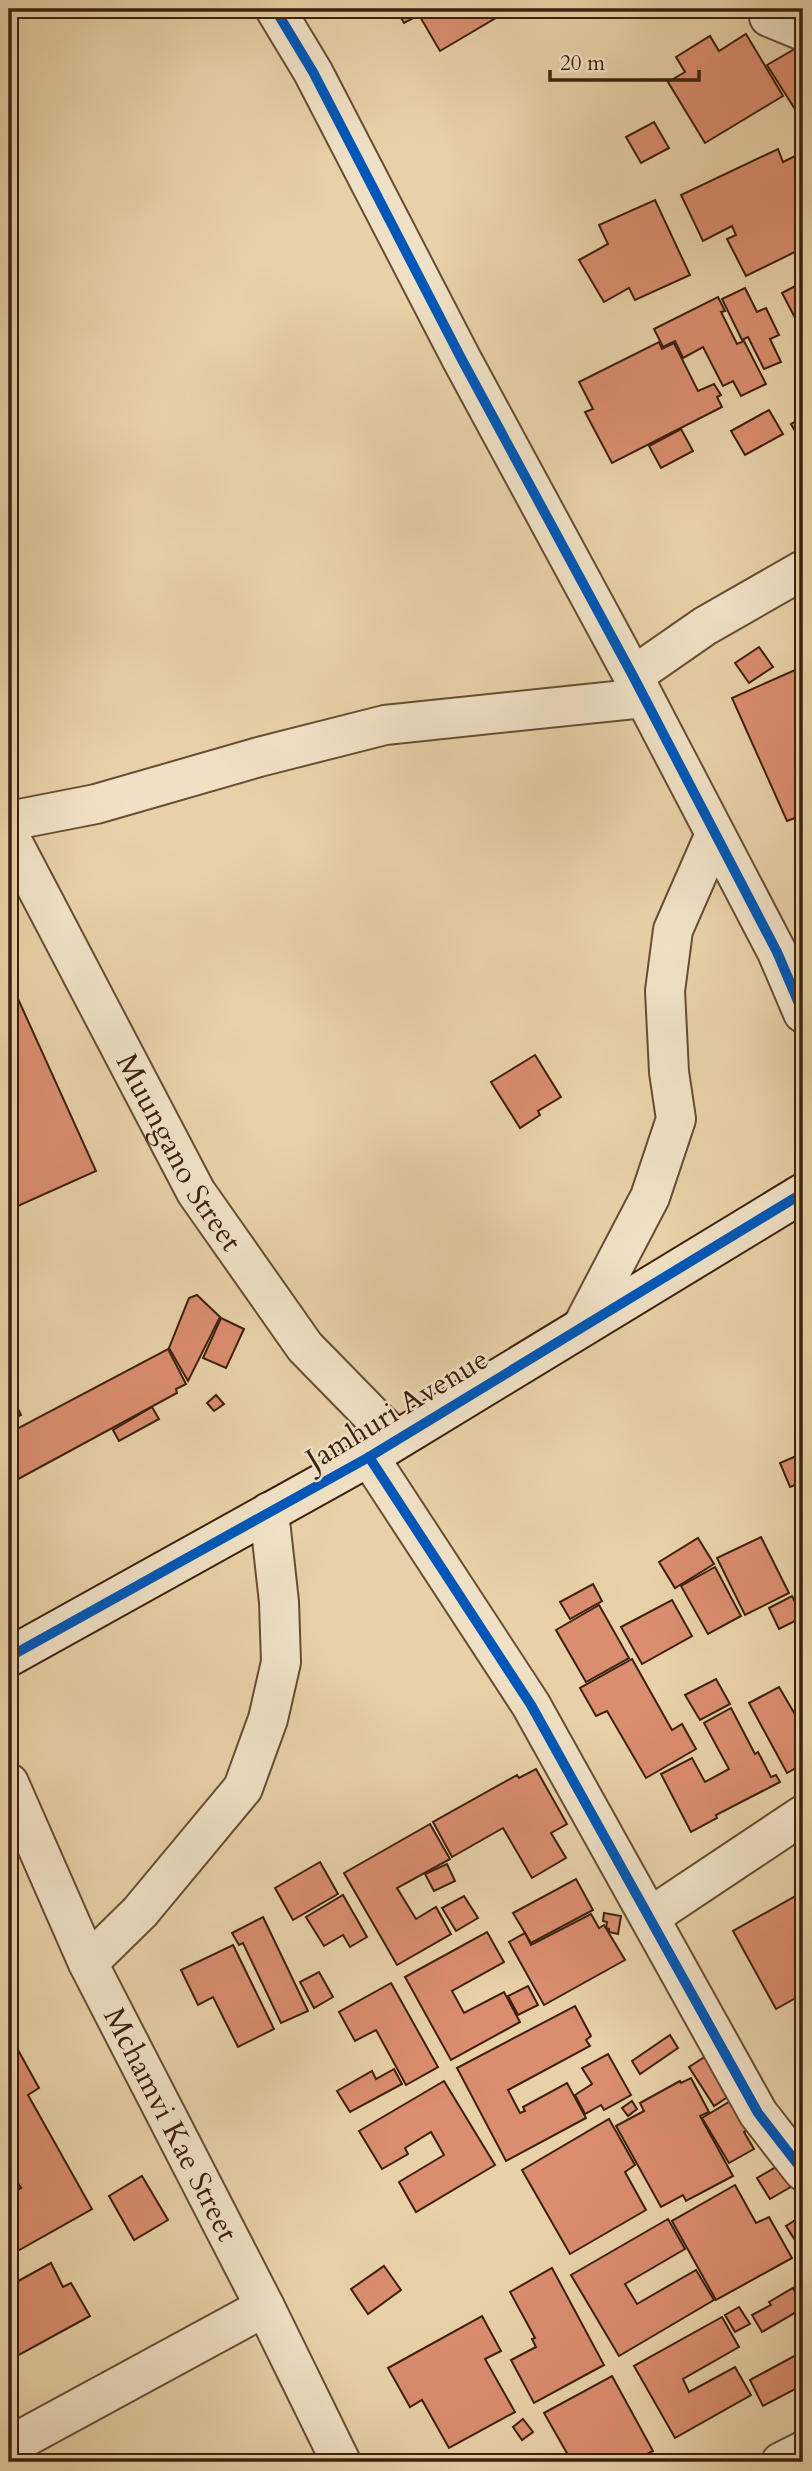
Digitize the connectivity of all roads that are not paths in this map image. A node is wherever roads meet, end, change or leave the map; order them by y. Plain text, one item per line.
1 (275, 9) edge
2 (769, 17) dead end
3 (803, 31) edge
4 (803, 570) edge
5 (638, 687) junction
6 (9, 821) edge
7 (715, 834) junction
8 (9, 835) edge
9 (803, 1013) edge
10 (803, 1193) edge
11 (582, 1327) junction
12 (382, 1448) junction
13 (269, 1512) junction
14 (9, 1657) edge
15 (9, 1783) edge
16 (803, 1815) edge
17 (650, 1917) junction
18 (88, 1963) junction
19 (803, 2171) edge
20 (265, 2307) junction
21 (9, 2446) edge
22 (803, 2451) edge
23 (341, 2462) edge
24 (781, 2462) edge

1 - 5 street
2 - 3 street
4 - 5 street
5 - 6 street
5 - 7 street
7 - 9 street
7 - 11 street
8 - 12 street, Muungano Street
10 - 11 street, Jamhuri Avenue
11 - 12 street, Jamhuri Avenue
12 - 13 street, Jamhuri Avenue
12 - 17 street, Muungano Street
13 - 14 street, Jamhuri Avenue
13 - 18 street
15 - 18 street, Mchamvi Kae Street
16 - 17 street
17 - 19 street, Muungano Street
18 - 20 street, Mchamvi Kae Street
20 - 21 street
20 - 23 street, Mchamvi Kae Street
22 - 24 street

